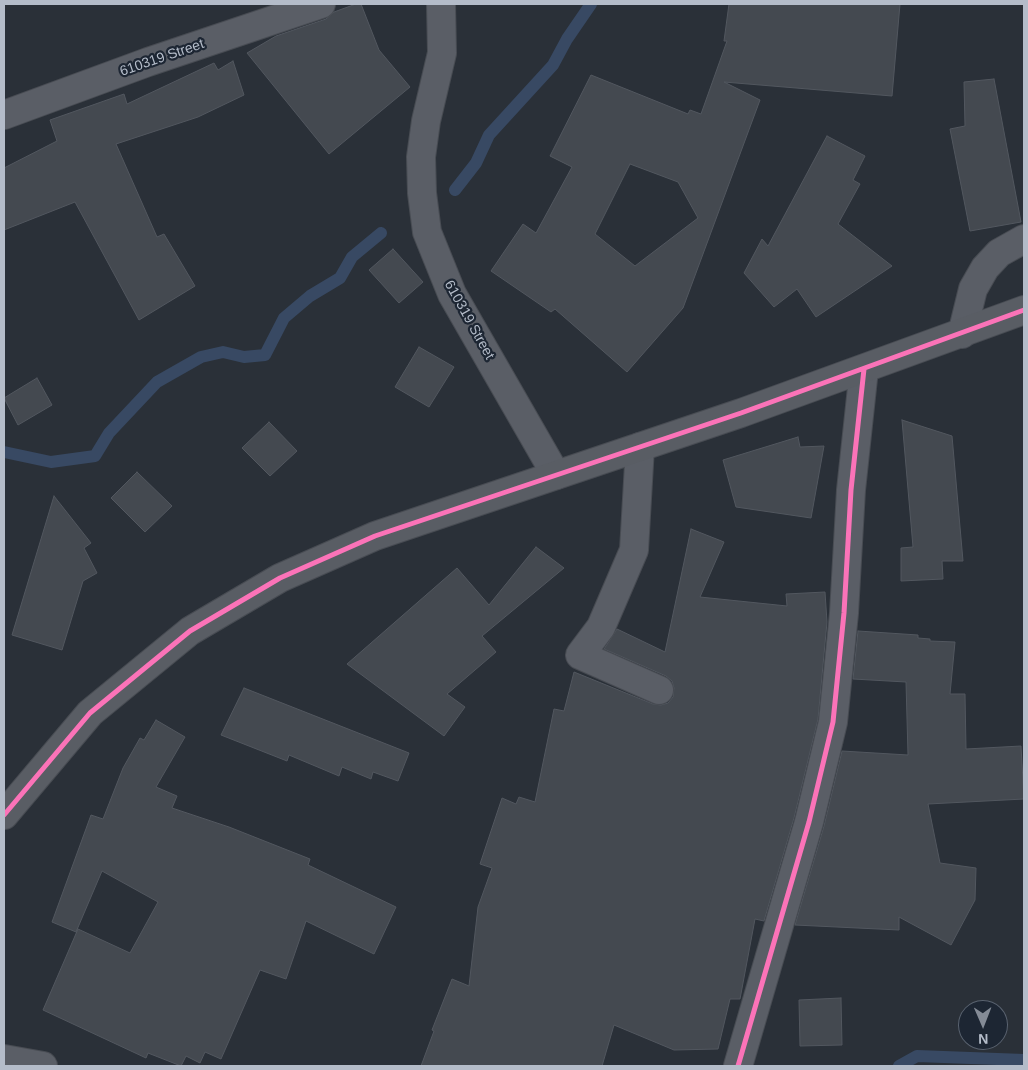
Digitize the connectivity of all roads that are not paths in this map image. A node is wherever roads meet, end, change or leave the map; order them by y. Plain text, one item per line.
1 (321, 4) edge
2 (441, 4) edge
3 (4, 115) edge
4 (1024, 239) edge
5 (1024, 310) edge
6 (962, 334) junction
7 (864, 368) junction
8 (640, 447) junction
9 (556, 476) junction
10 (659, 690) dead end
11 (4, 815) edge
12 (4, 1059) edge
13 (43, 1066) edge
14 (738, 1066) edge

1 - 3 street, 610319 Street
2 - 9 street, 610319 Street
4 - 6 street
5 - 6 street
6 - 7 street
7 - 8 street
7 - 14 street
8 - 9 street
8 - 10 street
9 - 11 street
12 - 13 street

